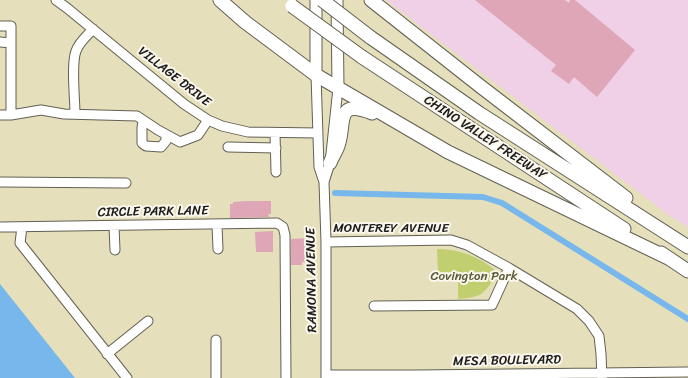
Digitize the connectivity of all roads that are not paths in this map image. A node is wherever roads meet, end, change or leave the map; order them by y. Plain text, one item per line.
1 (56, 0) edge
2 (220, 0) edge
3 (316, 0) edge
4 (322, 0) edge
5 (337, 0) edge
6 (371, 0) edge
7 (289, 3) edge
8 (0, 26) edge
9 (93, 29) junction
10 (0, 42) edge
11 (11, 43) junction
12 (316, 75) junction
13 (338, 88) junction
14 (75, 114) junction
15 (0, 115) edge
16 (11, 115) junction
17 (143, 120) junction
18 (208, 120) junction
19 (399, 124) junction
20 (275, 133) junction
21 (318, 133) junction
22 (166, 135) junction
23 (228, 147) dead end
24 (276, 148) junction
25 (330, 163) junction
26 (276, 172) dead end
27 (0, 182) edge
28 (324, 182) junction
29 (126, 183) dead end
30 (648, 221) junction
31 (217, 225) junction
32 (114, 226) junction
33 (0, 227) edge
34 (22, 227) junction
35 (326, 242) junction
36 (688, 247) edge
37 (115, 250) dead end
38 (218, 250) dead end
39 (668, 258) junction
40 (509, 268) junction
41 (688, 271) edge
42 (374, 306) dead end
43 (148, 320) dead end
44 (216, 340) dead end
45 (327, 352) junction
46 (107, 354) junction
47 (688, 372) edge
48 (340, 375) junction
49 (602, 375) edge
50 (509, 376) edge
51 (327, 377) edge
52 (418, 377) edge
53 (127, 378) edge
54 (216, 378) edge
55 (286, 378) edge

1 - 9 street, VILLAGE DRIVE
2 - 12 highway
3 - 12 main road, RAMONA AVENUE
4 - 30 highway, CHINO VALLEY FREEWAY, bridge
5 - 13 main road, RAMONA AVENUE
6 - 30 highway
7 - 39 highway, CHINO VALLEY FREEWAY, bridge
8 - 11 street
9 - 14 street
9 - 18 street, VILLAGE DRIVE
10 - 11 street
11 - 16 street
12 - 13 highway
12 - 21 street, RAMONA AVENUE
13 - 19 highway
13 - 25 street, RAMONA AVENUE
14 - 16 street
14 - 17 street
15 - 16 street
17 - 22 street
17 - 22 street
18 - 20 street, VILLAGE DRIVE
18 - 22 street
19 - 25 highway
19 - 39 highway
20 - 21 street, VILLAGE DRIVE
20 - 24 street
21 - 28 street, RAMONA AVENUE
23 - 24 street
24 - 26 street
25 - 28 street, RAMONA AVENUE
27 - 29 street
28 - 35 street, RAMONA AVENUE
30 - 36 highway, CHINO VALLEY FREEWAY
31 - 32 street, CIRCLE PARK LANE
31 - 38 street
31 - 55 street, CIRCLE PARK LANE
32 - 34 street, CIRCLE PARK LANE
32 - 37 street
33 - 34 street, CIRCLE PARK LANE
34 - 46 street
35 - 40 street, MONTEREY AVENUE
35 - 45 street, RAMONA AVENUE
39 - 41 highway, CHINO VALLEY FREEWAY
40 - 42 street
40 - 49 street, MONTEREY AVENUE
43 - 46 street
44 - 54 street
45 - 48 street
45 - 51 street, RAMONA AVENUE
46 - 53 street
47 - 49 street, MESA BOULEVARD
48 - 51 street, MESA BOULEVARD
48 - 52 street, MESA BOULEVARD
49 - 50 street, MESA BOULEVARD
50 - 52 street, MESA BOULEVARD

